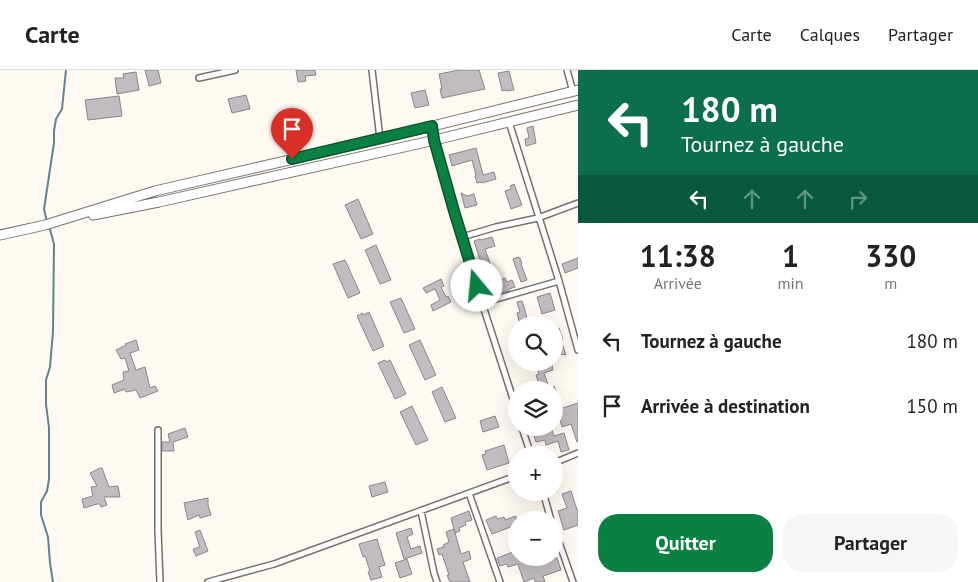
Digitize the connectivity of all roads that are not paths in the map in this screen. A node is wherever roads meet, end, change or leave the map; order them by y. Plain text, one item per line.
1 (235, 70) edge
2 (372, 70) edge
3 (567, 70) edge
4 (199, 78) dead end
5 (575, 91) edge
6 (578, 105) edge
7 (509, 122) junction
8 (432, 126) junction
9 (380, 139) junction
10 (434, 140) junction
11 (578, 203) edge
12 (538, 218) junction
13 (48, 224) junction
14 (0, 235) edge
15 (462, 238) junction
16 (559, 281) junction
17 (482, 303) junction
18 (578, 350) edge
19 (508, 383) edge
20 (158, 430) dead end
21 (578, 454) edge
22 (563, 459) edge
23 (508, 479) edge
24 (469, 493) junction
25 (420, 511) junction
26 (563, 554) edge
27 (160, 582) edge
28 (208, 582) edge
29 (437, 582) edge
30 (500, 582) edge
31 (573, 582) edge

1 - 4 street
2 - 9 street
3 - 5 street
5 - 8 highway
6 - 7 highway
7 - 10 highway
7 - 12 street
8 - 9 highway
8 - 10 street
9 - 13 highway
10 - 13 highway
10 - 15 street
11 - 12 street
12 - 15 street
12 - 16 street
13 - 14 highway
15 - 17 street
16 - 17 street
16 - 18 street
17 - 19 street
20 - 27 street
21 - 22 street
23 - 24 street
24 - 25 street
24 - 30 street
25 - 28 street
25 - 29 street
26 - 31 street

